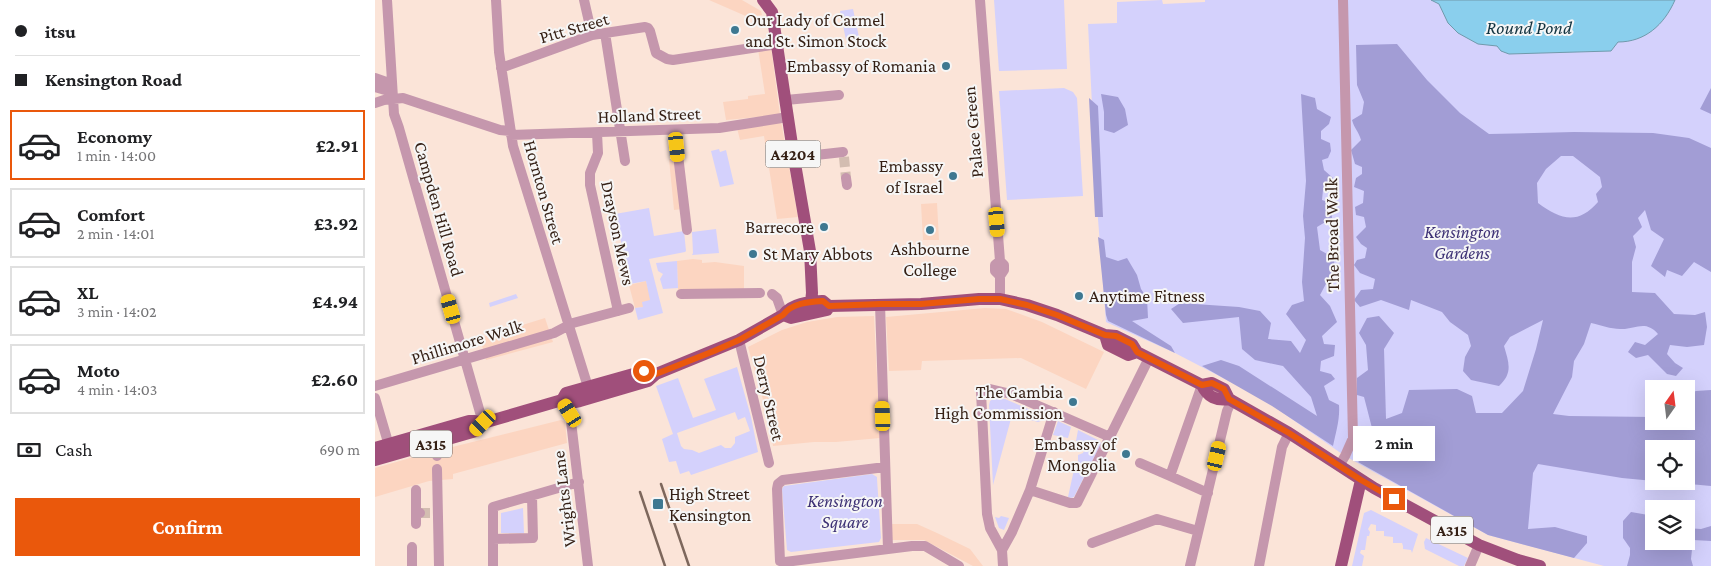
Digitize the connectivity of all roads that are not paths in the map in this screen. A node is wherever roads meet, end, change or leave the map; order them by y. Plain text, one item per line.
1 (387, 0) edge
2 (495, 0) edge
3 (584, 0) edge
4 (763, 0) edge
5 (980, 0) edge
6 (1343, 0) edge
7 (772, 6) edge
8 (605, 33) junction
9 (592, 35) junction
10 (778, 44) junction
11 (501, 68) junction
12 (375, 78) edge
13 (375, 87) edge
14 (392, 92) junction
15 (839, 95) dead end
16 (786, 100) junction
17 (375, 103) edge
18 (788, 117) junction
19 (675, 130) junction
20 (621, 132) junction
21 (510, 133) junction
22 (597, 133) junction
23 (843, 152) dead end
24 (807, 156) dead end
25 (625, 161) dead end
26 (687, 230) dead end
27 (760, 293) dead end
28 (681, 294) dead end
29 (772, 294) dead end
30 (1000, 299) junction
31 (811, 302) junction
32 (880, 304) junction
33 (826, 308) junction
34 (624, 310) joint
35 (805, 314) junction
36 (783, 315) junction
37 (568, 326) junction
38 (739, 340) junction
39 (1149, 358) junction
40 (465, 360) junction
41 (656, 374) junction
42 (1202, 385) junction
43 (375, 386) edge
44 (588, 387) junction
45 (375, 398) edge
46 (562, 400) junction
47 (1231, 400) junction
48 (1054, 412) junction
49 (483, 423) junction
50 (1289, 433) junction
51 (1110, 437) junction
52 (433, 438) junction
53 (375, 448) edge
54 (390, 450) junction
55 (437, 456) dead end
56 (375, 460) edge
57 (769, 462) dead end
58 (1140, 463) dead end
59 (885, 466) junction
60 (1339, 466) junction
61 (437, 469) dead end
62 (1170, 476) junction
63 (1361, 480) junction
64 (579, 482) junction
65 (416, 490) dead end
66 (1030, 490) junction
67 (1208, 492) junction
68 (531, 496) junction
69 (416, 524) dead end
70 (1198, 531) junction
71 (493, 539) junction
72 (1092, 543) dead end
73 (1479, 545) junction
74 (412, 547) dead end
75 (888, 549) junction
76 (1002, 550) junction
77 (956, 565) edge
78 (413, 566) edge
79 (439, 566) edge
80 (493, 566) edge
81 (588, 566) edge
82 (1003, 566) edge
83 (1190, 566) edge
84 (1259, 566) edge
85 (1341, 566) edge
86 (1470, 566) edge
87 (1540, 566) edge

1 - 14 street, Campden Hill Road
2 - 11 street, Hornton Street
3 - 9 street
4 - 7 main road, A4204
5 - 30 street, Palace Green
6 - 60 street, The Broad Walk
7 - 10 main road, A4204
8 - 9 street, Pitt Street
8 - 10 street, Pitt Street
8 - 20 street
9 - 11 street, Pitt Street
10 - 16 main road, A4204
11 - 21 street, Hornton Street
12 - 14 street
13 - 14 street
14 - 17 street
14 - 21 street, Holland Street
14 - 40 street, Campden Hill Road
15 - 16 street
16 - 18 main road, A4204
18 - 19 street, Holland Street
18 - 31 main road, A4204
19 - 20 street, Holland Street
19 - 26 street
20 - 22 street, Holland Street
20 - 25 street
21 - 22 street, Holland Street
21 - 37 street, Hornton Street
22 - 34 street, Drayson Mews
23 - 24 street
27 - 28 street
29 - 36 street
30 - 32 main road, A315
30 - 39 main road, A315
31 - 33 main road
31 - 35 main road, A4204
31 - 36 main road, A315
32 - 33 main road, A315
32 - 59 street
33 - 35 main road, A315
34 - 37 street, Phillimore Walk
35 - 36 main road, A315
36 - 38 main road, A315
37 - 40 street, Phillimore Walk
37 - 44 street, Hornton Street
38 - 41 main road, A315
38 - 57 street, Derry Street
39 - 42 main road, A315
39 - 51 street
40 - 43 street, Phillimore Walk
40 - 49 street, Campden Hill Road
41 - 44 main road, A315
41 - 46 main road, A315
42 - 47 main road, A315
42 - 62 street
44 - 46 main road, A315
45 - 54 street
46 - 49 main road, A315
46 - 64 street, Wrights Lane
47 - 50 main road, A315
47 - 67 street
48 - 51 street
48 - 66 street
48 - 76 street
49 - 52 main road, A315
50 - 60 main road, A315
50 - 84 street
51 - 66 street
52 - 54 main road, A315
52 - 55 street
53 - 54 main road, A315
54 - 56 main road, A315
58 - 62 street
59 - 75 street
59 - 75 street
60 - 63 main road, A315
61 - 79 street
62 - 67 street
63 - 73 main road, A315
63 - 85 main road
64 - 68 street
64 - 81 street, Wrights Lane
65 - 69 street
66 - 76 street
67 - 70 street
68 - 71 street
68 - 71 street
70 - 72 street
70 - 83 street
71 - 80 street
73 - 86 street
73 - 87 main road, A315
74 - 78 street
75 - 77 street
76 - 82 street

